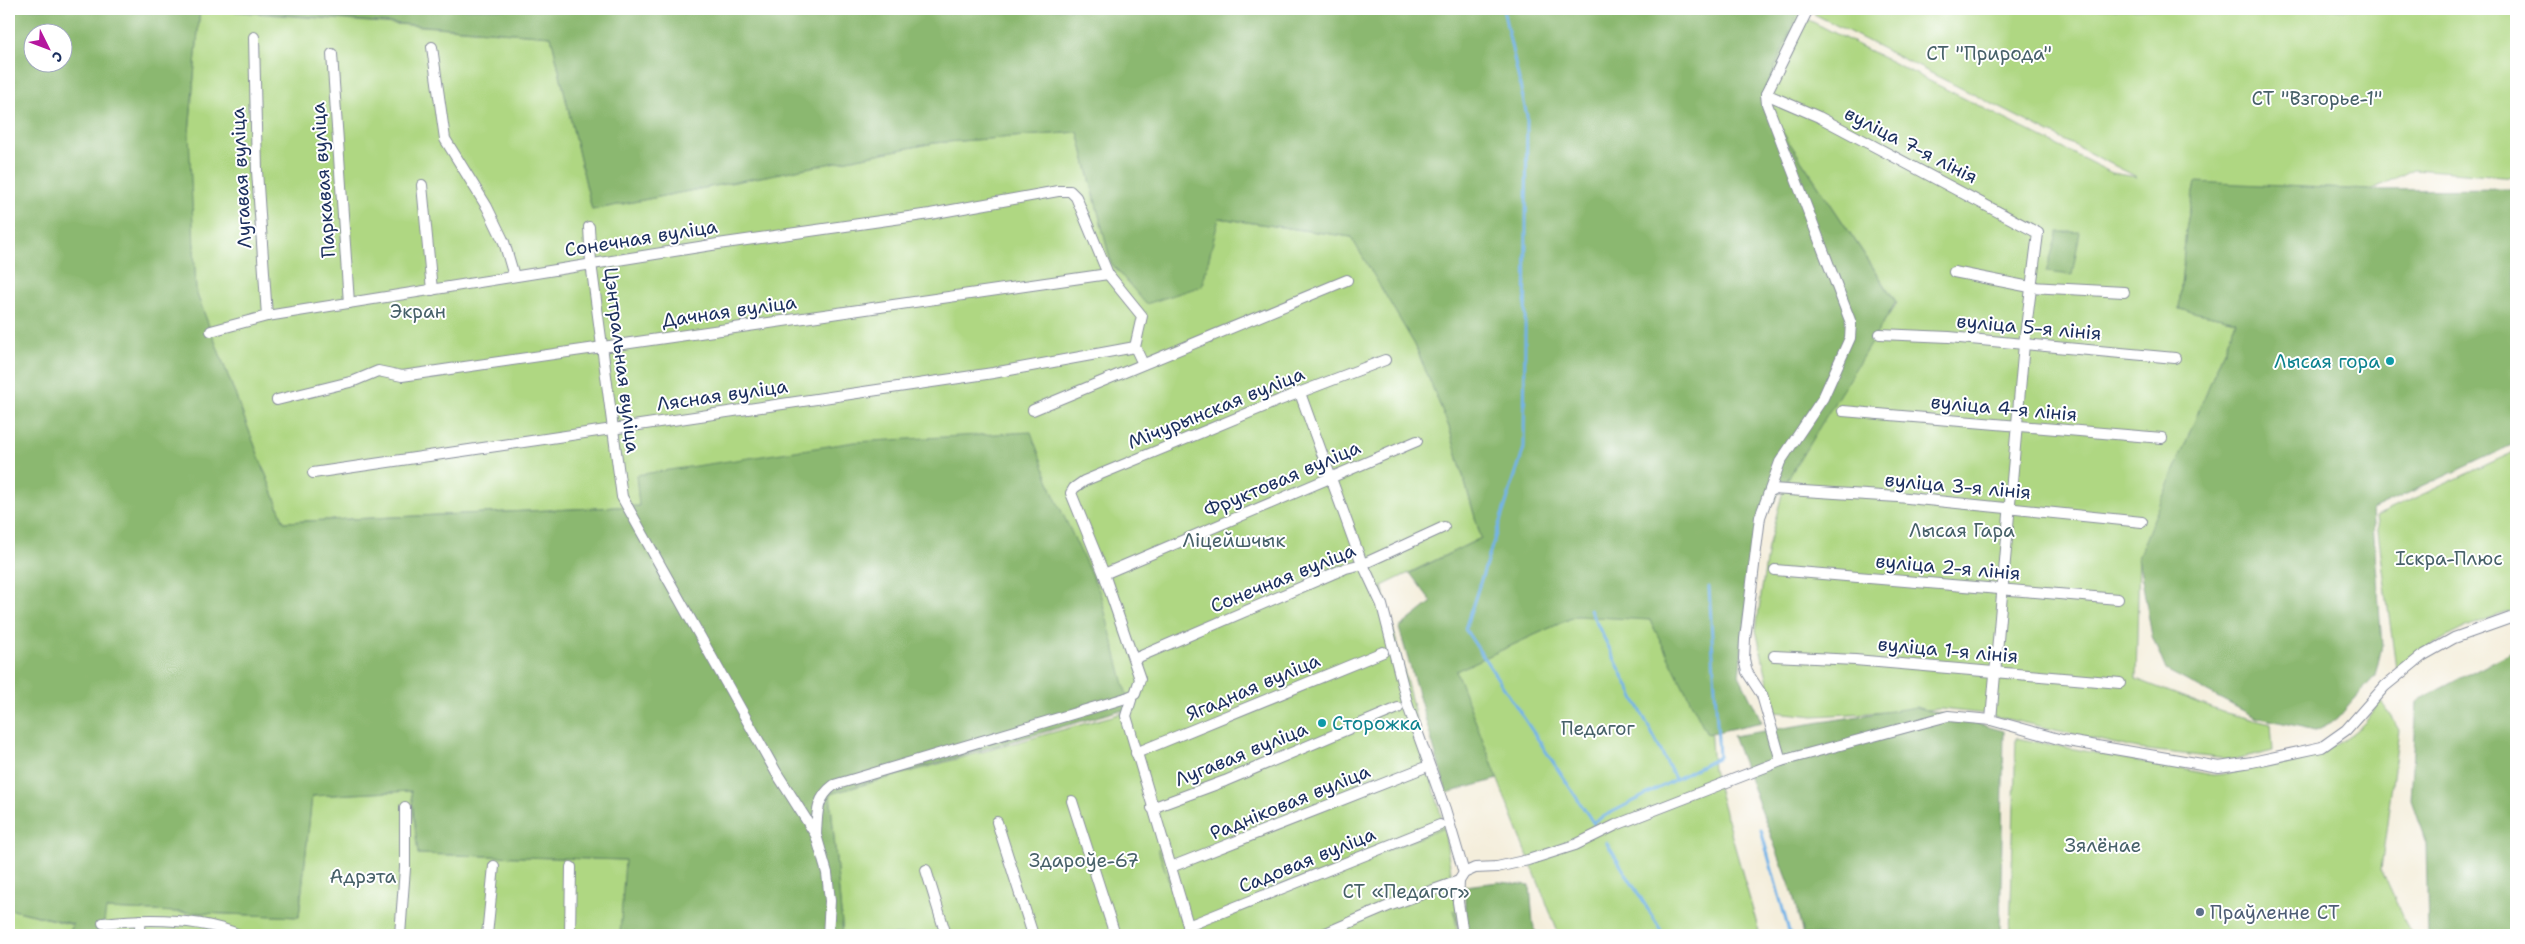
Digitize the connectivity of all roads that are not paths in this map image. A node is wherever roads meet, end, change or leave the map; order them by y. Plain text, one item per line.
1 (1808, 9) edge
2 (254, 37) dead end
3 (432, 48) dead end
4 (332, 54) dead end
5 (1766, 94) junction
6 (422, 185) dead end
7 (589, 227) dead end
8 (592, 264) junction
9 (1954, 272) dead end
10 (1108, 274) junction
11 (514, 276) junction
12 (1347, 280) dead end
13 (2030, 287) junction
14 (432, 290) junction
15 (2124, 292) dead end
16 (349, 303) junction
17 (267, 316) junction
18 (211, 331) dead end
19 (1880, 334) dead end
20 (2024, 344) junction
21 (603, 347) junction
22 (1135, 347) junction
23 (2175, 358) dead end
24 (1385, 360) dead end
25 (1144, 364) junction
26 (1300, 393) junction
27 (277, 400) dead end
28 (1033, 410) dead end
29 (1843, 411) dead end
30 (2017, 427) junction
31 (613, 429) junction
32 (2162, 438) dead end
33 (1417, 441) dead end
34 (313, 473) dead end
35 (1330, 478) junction
36 (1771, 489) junction
37 (2010, 508) junction
38 (2142, 522) dead end
39 (1444, 527) dead end
40 (1363, 564) junction
41 (1775, 570) dead end
42 (1104, 574) junction
43 (2002, 590) junction
44 (2118, 599) dead end
45 (2516, 616) edge
46 (1383, 652) dead end
47 (1774, 656) dead end
48 (1134, 659) junction
49 (1994, 672) junction
50 (2120, 683) dead end
51 (1126, 698) junction
52 (1398, 708) dead end
53 (1991, 720) junction
54 (1136, 753) junction
55 (1780, 761) junction
56 (1422, 768) dead end
57 (1072, 801) dead end
58 (405, 807) dead end
59 (1152, 808) junction
60 (997, 822) dead end
61 (1440, 825) dead end
62 (816, 835) junction
63 (494, 866) dead end
64 (571, 867) dead end
65 (1171, 867) junction
66 (926, 870) dead end
67 (1461, 877) junction
68 (141, 920) junction
69 (103, 923) dead end
70 (1189, 931) edge
71 (228, 933) edge
72 (139, 935) edge
73 (240, 935) edge
74 (400, 935) edge
75 (488, 935) edge
76 (570, 935) edge
77 (828, 935) edge
78 (946, 935) edge
79 (1033, 935) edge
80 (1115, 935) edge
81 (1321, 935) edge
82 (1462, 935) edge

1 - 5 street
2 - 17 street, Лугавая вуліца
3 - 11 street
4 - 16 street, Паркавая вуліца
5 - 13 street, вуліца 7-я лінія
5 - 36 street
6 - 14 street
7 - 8 street, Цэнтральная вуліца
8 - 10 street, Сонечная вуліца
8 - 11 street, Сонечная вуліца
8 - 21 street, Цэнтральная вуліца
9 - 13 street
10 - 21 street, Дачная вуліца
10 - 22 street
11 - 14 street, Сонечная вуліца
12 - 25 street
13 - 15 street
13 - 20 street
14 - 16 street, Сонечная вуліца
16 - 17 street, Сонечная вуліца
17 - 18 street, Сонечная вуліца
19 - 20 street, вуліца 5-я лінія
20 - 23 street, вуліца 5-я лінія
20 - 30 street
21 - 27 street, Дачная вуліца
21 - 31 street, Цэнтральная вуліца
22 - 25 street
22 - 31 street, Лясная вуліца
24 - 26 street, Мічурынская вуліца
25 - 28 street
26 - 35 street
26 - 42 street, Мічурынская вуліца
29 - 30 street, вуліца 4-я лінія
30 - 32 street, вуліца 4-я лінія
30 - 37 street
31 - 34 street, Лясная вуліца
31 - 62 street, Цэнтральная вуліца
33 - 35 street, Фруктовая вуліца
35 - 40 street
35 - 42 street, Фруктовая вуліца
36 - 37 street, вуліца 3-я лінія
36 - 55 street
37 - 38 street, вуліца 3-я лінія
37 - 43 street
39 - 40 street, Сонечная вуліца
40 - 48 street, Сонечная вуліца
40 - 67 street
41 - 43 street, вуліца 2-я лінія
42 - 48 street
43 - 44 street, вуліца 2-я лінія
43 - 49 street
45 - 53 street
46 - 54 street, Ягадная вуліца
47 - 49 street, вуліца 1-я лінія
48 - 51 street
49 - 50 street, вуліца 1-я лінія
49 - 53 street
51 - 54 street
51 - 62 street
52 - 59 street, Лугавая вуліца
53 - 55 street
54 - 59 street
55 - 67 street
56 - 65 street, Радніковая вуліца
57 - 80 street
58 - 74 street
59 - 65 street
60 - 79 street
61 - 70 street, Садовая вуліца
62 - 77 street
63 - 75 street
64 - 76 street
65 - 70 street
66 - 78 street
67 - 81 street
67 - 82 street
68 - 69 street
68 - 71 street
68 - 72 street
71 - 73 street

